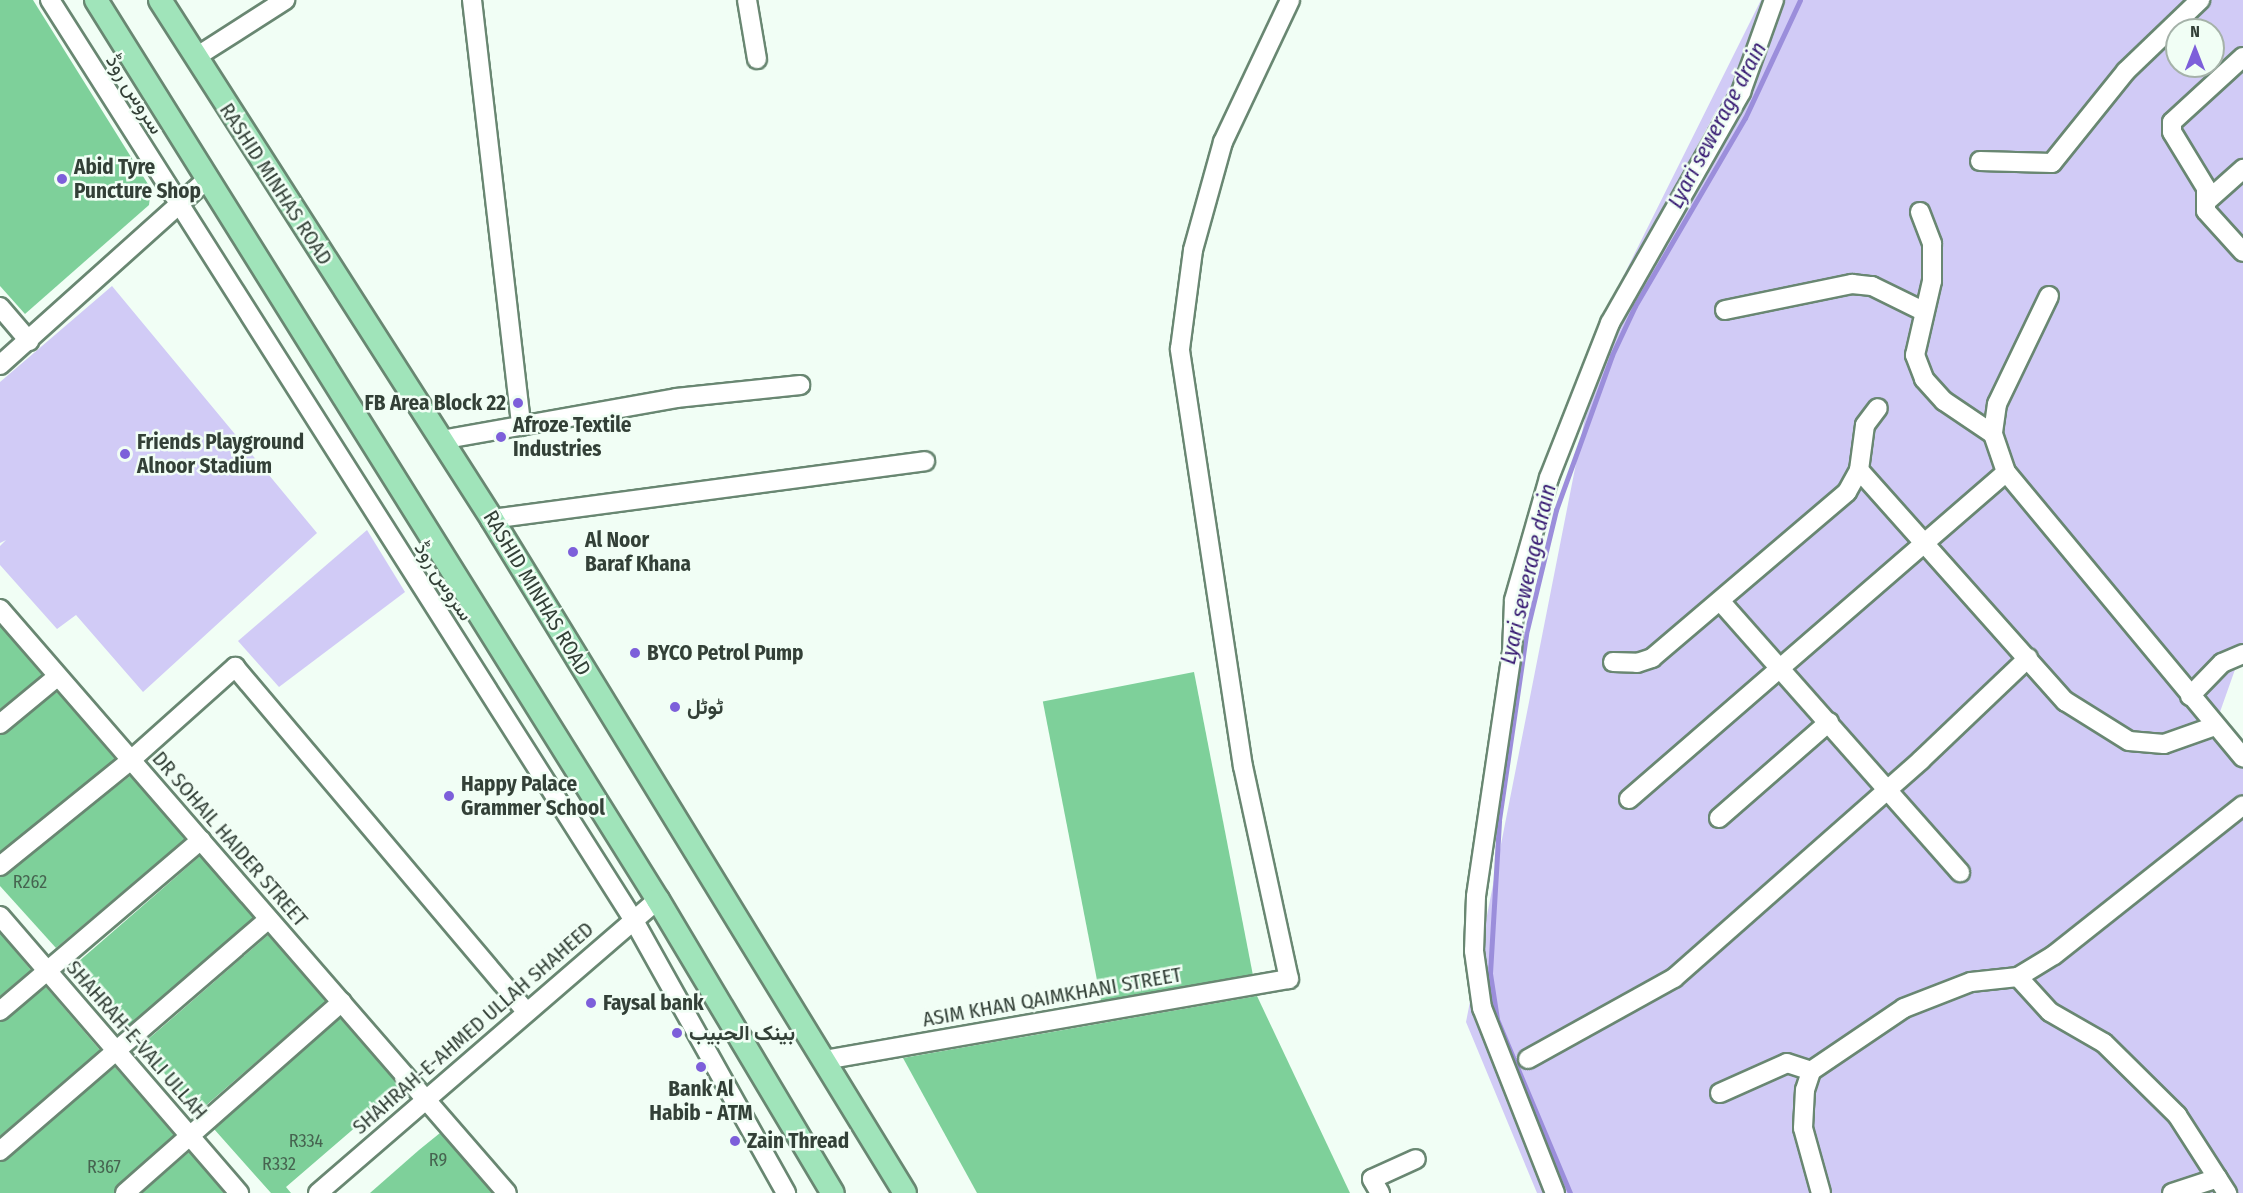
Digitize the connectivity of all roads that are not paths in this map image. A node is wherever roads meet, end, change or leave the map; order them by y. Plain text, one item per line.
1 (50, 0) edge
2 (96, 0) edge
3 (160, 0) edge
4 (285, 0) edge
5 (472, 0) edge
6 (747, 0) edge
7 (1290, 0) edge
8 (1774, 0) edge
9 (2200, 0) edge
10 (195, 57) junction
11 (2243, 57) edge
12 (756, 59) dead end
13 (1980, 161) dead end
14 (2243, 169) edge
15 (207, 178) junction
16 (2206, 202) junction
17 (178, 206) junction
18 (1920, 212) dead end
19 (2243, 252) edge
20 (2049, 296) dead end
21 (0, 307) edge
22 (1725, 310) dead end
23 (1923, 311) junction
24 (29, 341) junction
25 (0, 366) edge
26 (800, 385) dead end
27 (1878, 408) dead end
28 (521, 426) junction
29 (1993, 434) junction
30 (441, 440) junction
31 (925, 461) dead end
32 (1859, 470) junction
33 (2006, 472) junction
34 (492, 519) junction
35 (1925, 543) junction
36 (1721, 602) junction
37 (0, 609) edge
38 (2243, 654) edge
39 (2028, 658) junction
40 (1613, 662) dead end
41 (1780, 668) junction
42 (58, 676) junction
43 (2190, 696) junction
44 (1829, 722) junction
45 (0, 724) edge
46 (2215, 726) junction
47 (2243, 757) edge
48 (131, 760) junction
49 (1888, 789) junction
50 (1629, 799) dead end
51 (2243, 805) edge
52 (1719, 818) dead end
53 (201, 840) junction
54 (0, 866) edge
55 (1960, 872) dead end
56 (658, 900) junction
57 (0, 916) edge
58 (269, 919) junction
59 (633, 919) junction
60 (47, 971) junction
61 (2018, 977) junction
62 (342, 1002) junction
63 (0, 1011) edge
64 (527, 1012) junction
65 (116, 1050) junction
66 (1528, 1059) dead end
67 (824, 1060) junction
68 (1811, 1071) junction
69 (1720, 1093) dead end
70 (426, 1099) junction
71 (190, 1135) junction
72 (0, 1151) edge
73 (1416, 1159) dead end
74 (2223, 1185) edge
75 (124, 1193) edge
76 (239, 1193) edge
77 (318, 1193) edge
78 (507, 1193) edge
79 (786, 1193) edge
80 (833, 1193) edge
81 (905, 1193) edge
82 (1380, 1193) edge
83 (1555, 1193) edge
84 (1821, 1193) edge
85 (2172, 1193) edge

1 - 17 street, سروس روڈ
2 - 15 main road
3 - 10 main road, RASHID MINHAS ROAD
4 - 10 street
5 - 28 street
6 - 12 street
7 - 67 street, ASIM KHAN QAIMKHANI STREET
8 - 83 street
9 - 13 street
10 - 30 main road, RASHID MINHAS ROAD
11 - 16 street
14 - 16 street
15 - 17 street
15 - 56 main road
16 - 19 street
17 - 24 street
17 - 59 street, سروس روڈ
18 - 23 street
20 - 29 street
21 - 24 street
22 - 23 street
23 - 29 street
24 - 25 street
26 - 28 street
27 - 32 street
28 - 30 street
29 - 33 street
30 - 34 main road, RASHID MINHAS ROAD
31 - 34 street
32 - 35 street
32 - 36 street
33 - 35 street
33 - 43 street
34 - 67 main road, RASHID MINHAS ROAD
35 - 39 street
35 - 41 street
36 - 40 street
36 - 41 street
37 - 42 street, DR SOHAIL HAIDER STREET
38 - 43 street
39 - 46 street
39 - 49 street
41 - 44 street
41 - 50 street
42 - 45 street
42 - 48 street, DR SOHAIL HAIDER STREET
43 - 46 street
44 - 49 street
44 - 52 street
46 - 47 street
48 - 53 street, DR SOHAIL HAIDER STREET
48 - 54 street
48 - 64 street
49 - 55 street
49 - 66 street
51 - 61 street
53 - 58 street, DR SOHAIL HAIDER STREET
53 - 60 street
56 - 59 street, SHAHRAH-E-AHMED ULLAH SHAHEED
56 - 80 main road
57 - 60 street, SHAHRAH-E-VALI ULLAH
58 - 62 street, DR SOHAIL HAIDER STREET
58 - 65 street
59 - 64 street, SHAHRAH-E-AHMED ULLAH SHAHEED
59 - 79 street, سروس روڈ
60 - 63 street
60 - 65 street, SHAHRAH-E-VALI ULLAH
61 - 68 street
61 - 74 street
62 - 70 street, DR SOHAIL HAIDER STREET
62 - 71 street
64 - 70 street, SHAHRAH-E-AHMED ULLAH SHAHEED
65 - 71 street, SHAHRAH-E-VALI ULLAH
65 - 72 street
67 - 81 main road, RASHID MINHAS ROAD
68 - 69 street
68 - 84 street
70 - 77 street, SHAHRAH-E-AHMED ULLAH SHAHEED
70 - 78 street, DR SOHAIL HAIDER STREET
71 - 75 street
71 - 76 street, SHAHRAH-E-VALI ULLAH
73 - 82 street
74 - 85 street

